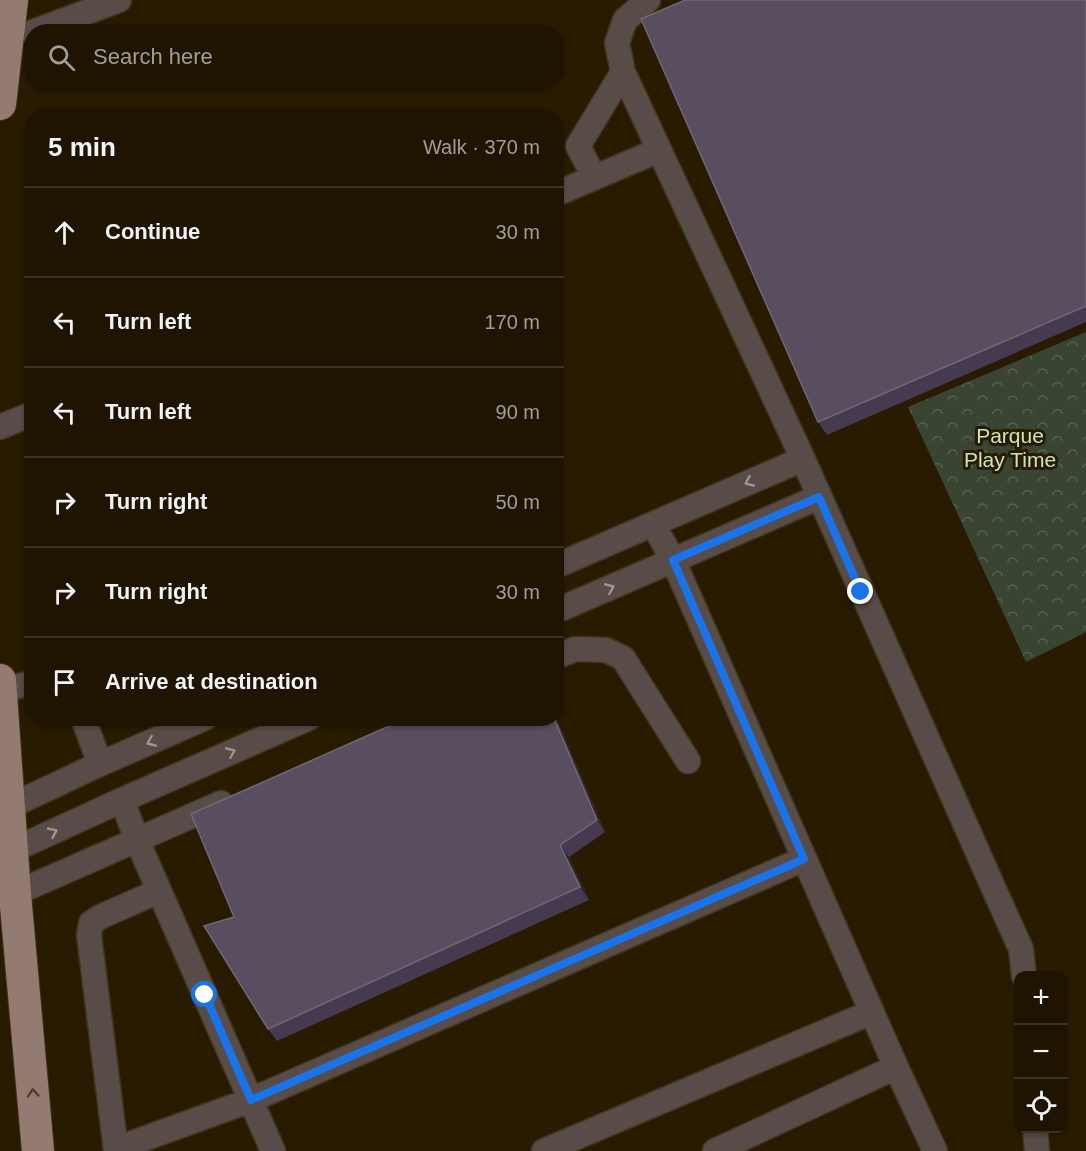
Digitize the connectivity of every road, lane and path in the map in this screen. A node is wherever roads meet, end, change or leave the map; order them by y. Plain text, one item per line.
1 (12, 0) edge
2 (119, 0) edge
3 (648, 0) edge
4 (54, 24) edge
5 (24, 35) edge
6 (623, 72) junction
7 (0, 104) edge
8 (659, 150) junction
9 (594, 177) junction
10 (564, 190) edge
11 (24, 417) edge
12 (0, 427) edge
13 (803, 459) junction
14 (819, 497) junction
15 (653, 524) junction
16 (673, 560) junction
17 (564, 563) edge
18 (564, 608) edge
19 (564, 654) edge
20 (0, 680) edge
21 (24, 685) edge
22 (1, 690) edge
23 (86, 726) edge
24 (187, 726) edge
25 (291, 726) edge
26 (688, 761) dead end
27 (100, 764) junction
28 (244, 793) edge
29 (122, 800) junction
30 (4, 809) edge
31 (137, 840) junction
32 (6, 854) edge
33 (804, 859) junction
34 (159, 891) junction
35 (8, 897) edge
36 (1024, 971) edge
37 (872, 1012) junction
38 (896, 1067) junction
39 (251, 1100) junction
40 (1035, 1133) edge
41 (116, 1150) edge
42 (268, 1150) edge
43 (38, 1151) edge
44 (544, 1151) edge
45 (715, 1151) edge
46 (935, 1151) edge
47 (1037, 1151) edge

1 - 5 main road
2 - 4 street
3 - 6 street
5 - 7 main road
6 - 8 street
6 - 9 street
8 - 9 street
8 - 13 street
9 - 10 street
11 - 12 street
13 - 14 street
13 -> 15 street
14 - 16 street
14 - 36 street
15 - 16 street
15 - 17 street
18 -> 16 street
16 - 33 street
19 - 26 street
20 - 22 main road
21 - 22 street
22 - 30 main road
23 - 27 street
24 -> 27 street
29 -> 25 street
27 - 30 street
28 - 31 street
29 - 31 street
32 -> 29 street
30 - 32 main road
31 - 34 street
31 - 35 street
32 - 35 main road
33 - 37 street
33 - 39 street
34 - 39 street
34 - 41 street
43 -> 35 main road
37 - 38 street
37 - 44 street
38 - 45 street
38 - 46 street
39 - 41 street
39 - 42 street
40 - 47 street

